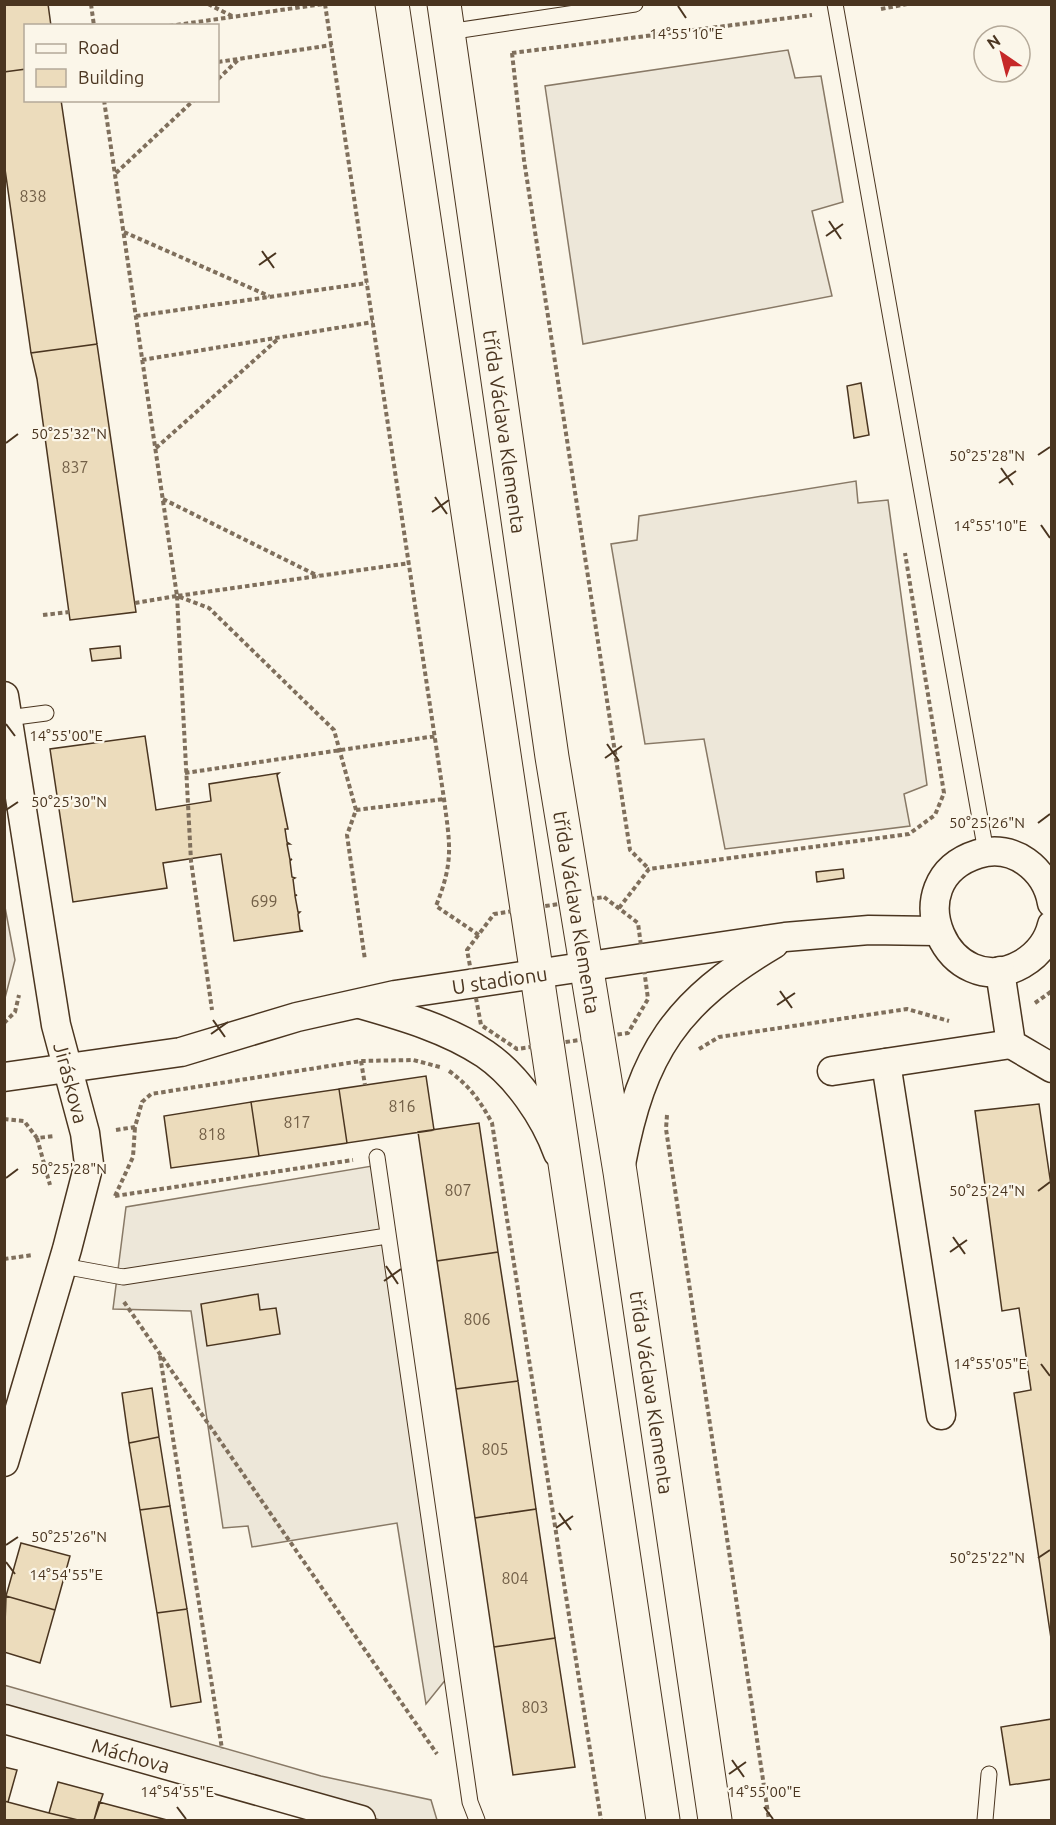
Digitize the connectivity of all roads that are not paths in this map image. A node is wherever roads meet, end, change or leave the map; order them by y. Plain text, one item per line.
1 (392, 4) edge
2 (635, 4) edge
3 (836, 4) edge
4 (446, 18) edge
5 (6, 707) edge
6 (46, 713) dead end
7 (986, 852) junction
8 (1051, 893) edge
9 (1052, 925) edge
10 (936, 931) junction
11 (785, 937) junction
12 (586, 967) junction
13 (1000, 971) junction
14 (536, 975) junction
15 (355, 1002) junction
16 (1011, 1044) junction
17 (886, 1063) junction
18 (69, 1066) junction
19 (1052, 1068) edge
20 (832, 1071) dead end
21 (4, 1077) edge
22 (377, 1157) road end
23 (620, 1172) junction
24 (566, 1173) junction
25 (387, 1236) junction
26 (63, 1266) junction
27 (941, 1415) dead end
28 (4, 1461) edge
29 (4, 1719) edge
30 (989, 1774) dead end
31 (305, 1813) edge
32 (361, 1821) edge
33 (477, 1821) edge
34 (663, 1821) edge
35 (715, 1821) edge
36 (985, 1821) edge

1 - 14 street
2 - 4 lane
3 - 7 lane
4 - 12 street, třída Václava Klementa
5 - 6 lane
5 - 18 street, Jiráskova
7 - 8 street
7 - 10 street
9 - 13 street
10 - 11 street, U stadionu
10 - 13 street
11 - 12 street, U stadionu
11 - 23 street, U stadionu
12 - 14 street, U stadionu
12 - 23 street, třída Václava Klementa
13 - 16 street
14 - 15 street, U stadionu
14 - 24 street
15 - 18 street, U stadionu
15 - 24 street
16 - 17 street
16 - 19 street
17 - 20 street
17 - 27 street
18 - 21 street, U stadionu
18 - 26 street, Jiráskova
22 - 25 lane
23 - 35 street, třída Václava Klementa
24 - 34 street
25 - 26 lane
25 - 33 lane
26 - 28 street, Jiráskova
29 - 31 street, Máchova
30 - 36 lane
31 - 32 street, Máchova

